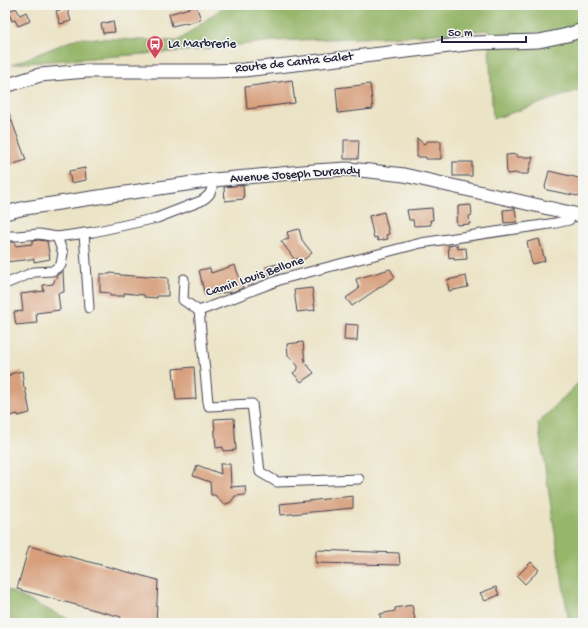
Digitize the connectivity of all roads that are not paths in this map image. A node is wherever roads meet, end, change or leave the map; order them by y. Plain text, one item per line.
1 (583, 30) edge
2 (5, 86) edge
3 (212, 180) junction
4 (5, 213) edge
5 (578, 215) edge
6 (84, 234) junction
7 (5, 236) edge
8 (58, 237) junction
9 (184, 279) dead end
10 (5, 284) edge
11 (88, 308) dead end
12 (199, 311) junction
13 (359, 479) dead end

1 - 2 main road, Route de Canta Galet
3 - 4 main road, Avenue Joseph Durandy
3 - 5 main road, Avenue Joseph Durandy
3 - 6 street
5 - 12 street, Camin Louis Bellone
6 - 8 street
6 - 11 street
7 - 8 street
8 - 10 street
9 - 12 street
12 - 13 street, Camin Louis Bellone

